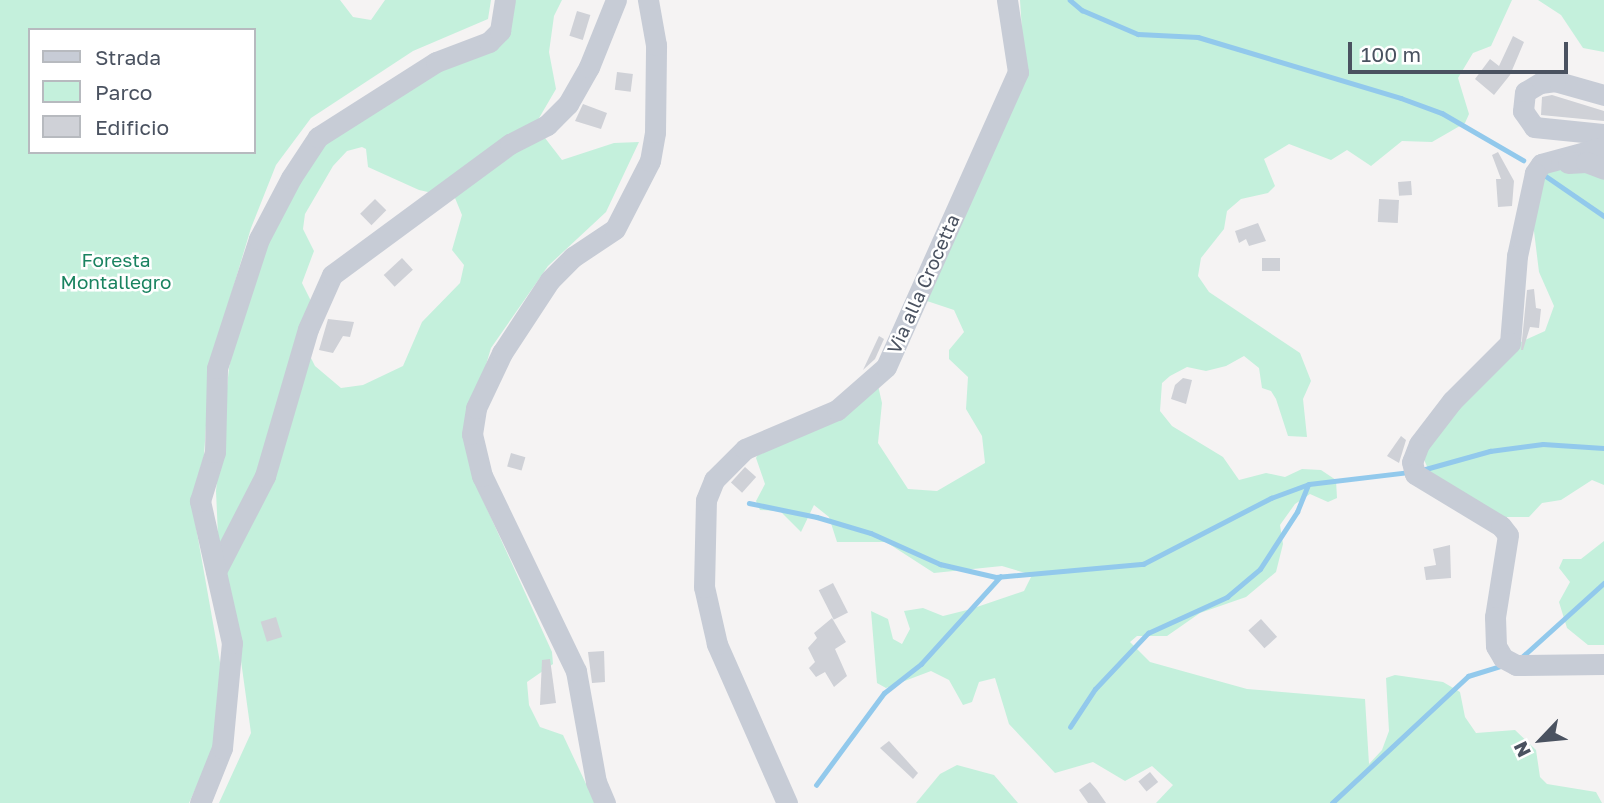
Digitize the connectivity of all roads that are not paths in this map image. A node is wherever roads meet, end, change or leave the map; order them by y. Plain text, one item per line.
1 (505, 0) edge
2 (616, 0) edge
3 (648, 0) edge
4 (1007, 0) edge
5 (1604, 94) edge
6 (1604, 134) edge
7 (1604, 147) edge
8 (1541, 164) junction
9 (1604, 169) edge
10 (216, 571) junction
11 (1604, 664) edge
12 (200, 803) edge
13 (605, 803) edge
14 (787, 803) edge

1 - 10 street
2 - 10 street
3 - 13 street
4 - 14 street, Via alla Crocetta
5 - 6 street
7 - 8 street
8 - 9 street
8 - 11 street
10 - 12 street

